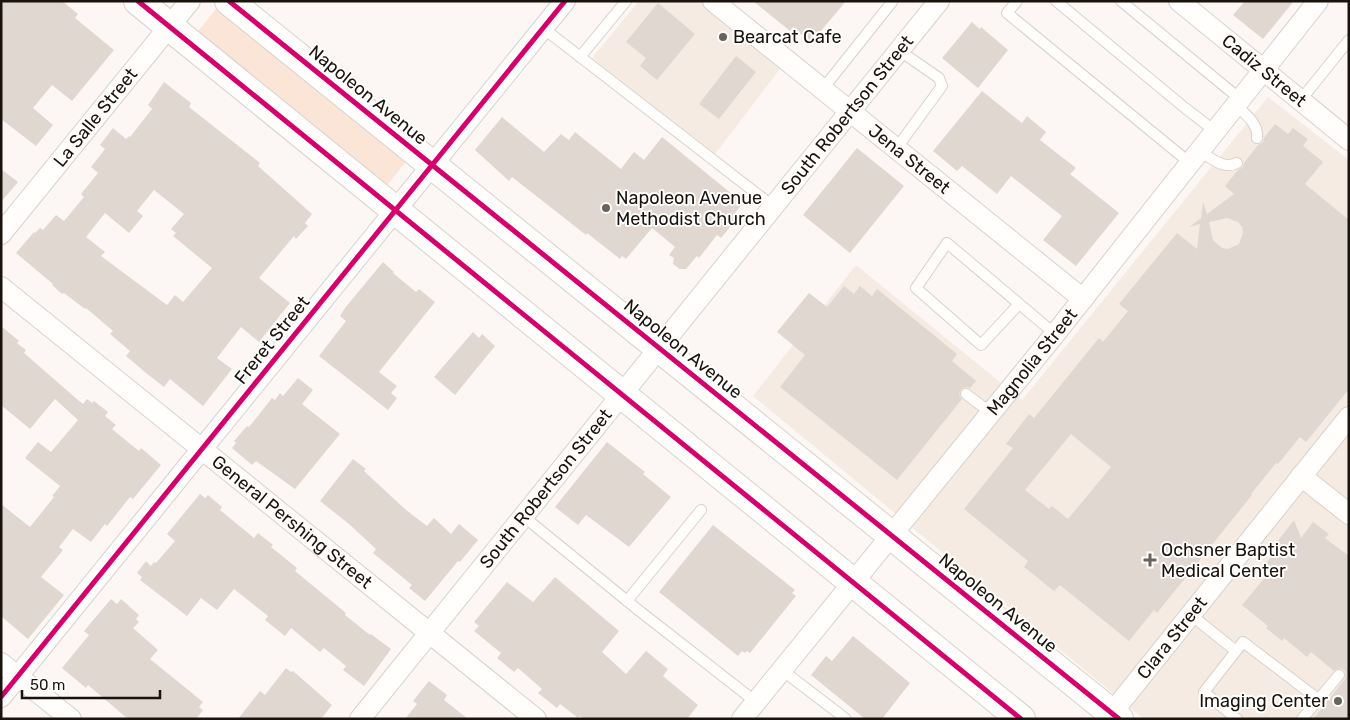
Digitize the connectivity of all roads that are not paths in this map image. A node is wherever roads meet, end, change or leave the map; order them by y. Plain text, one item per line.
1 (138, 1) edge
2 (190, 1) edge
3 (229, 1) edge
4 (565, 1) edge
5 (626, 1) edge
6 (713, 1) edge
7 (939, 1) edge
8 (1017, 1) edge
9 (1056, 1) edge
10 (1122, 1) edge
11 (1179, 1) edge
12 (1318, 1) edge
13 (892, 2) edge
14 (170, 27) junction
15 (543, 28) junction
16 (1349, 40) edge
17 (900, 51) junction
18 (580, 57) junction
19 (1263, 71) junction
20 (822, 90) junction
21 (1300, 101) junction
22 (1238, 102) junction
23 (851, 113) junction
24 (1215, 131) junction
25 (1257, 138) dead end
26 (1349, 140) edge
27 (896, 149) junction
28 (1195, 157) junction
29 (1237, 163) dead end
30 (432, 164) junction
31 (774, 207) junction
32 (395, 210) junction
33 (1, 234) edge
34 (1, 287) edge
35 (1083, 299) junction
36 (1019, 304) junction
37 (1055, 334) junction
38 (659, 347) junction
39 (621, 394) junction
40 (966, 394) dead end
41 (991, 413) junction
42 (1349, 417) edge
43 (202, 449) junction
44 (1301, 476) junction
45 (701, 510) dead end
46 (1349, 514) edge
47 (523, 516) junction
48 (892, 535) junction
49 (853, 583) junction
50 (627, 601) junction
51 (1190, 615) junction
52 (429, 632) junction
53 (1236, 651) junction
54 (1, 663) edge
55 (782, 670) junction
56 (1339, 674) dead end
57 (18, 676) junction
58 (1, 697) edge
59 (1318, 699) junction
60 (756, 702) junction
61 (1113, 717) edge
62 (70, 719) edge
63 (360, 719) edge
64 (536, 719) edge
65 (742, 719) edge
66 (846, 719) edge
67 (1020, 719) edge
68 (1237, 719) edge
69 (1302, 719) edge

1 - 14 main road
2 - 14 street, La Salle Street
3 - 30 main road, Napoleon Avenue
4 - 15 street, Freret Street
5 - 18 lane
6 - 20 street, Jena Street
7 - 17 street, South Robertson Street
8 - 28 lane
9 - 24 lane
10 - 22 lane
11 - 19 street, Cadiz Street
12 - 19 street, Magnolia Street
13 - 20 lane
14 - 32 main road
14 - 33 street, La Salle Street
15 - 18 lane
15 - 30 street, Freret Street
16 - 21 lane
17 - 23 street, South Robertson Street
17 - 27 lane
18 - 31 lane
19 - 21 street, Cadiz Street
19 - 22 street, Magnolia Street
20 - 23 street, Jena Street
21 - 26 street, Cadiz Street
22 - 24 street, Magnolia Street
22 - 25 lane
23 - 27 street, Jena Street
23 - 31 street, South Robertson Street
24 - 28 street, Magnolia Street
27 - 35 street, Jena Street
28 - 29 lane
28 - 35 street, Magnolia Street
30 - 32 street, Freret Street
30 - 38 main road, Napoleon Avenue
31 - 38 street, South Robertson Street
32 - 39 main road
32 - 43 street, Freret Street
34 - 43 street, General Pershing Street
35 - 37 street, Magnolia Street
36 - 36 lane
36 - 37 lane
37 - 41 street, Magnolia Street
38 - 39 street, South Robertson Street
38 - 48 main road, Napoleon Avenue
39 - 47 street, South Robertson Street
39 - 49 main road
40 - 41 lane
41 - 48 street, Magnolia Street
42 - 44 street, Clara Street
43 - 52 street, General Pershing Street
43 - 57 street, Freret Street
44 - 46 street
44 - 51 street, Clara Street
45 - 50 lane
47 - 50 lane
47 - 52 street, South Robertson Street
48 - 49 street, Magnolia Street
48 - 61 main road, Napoleon Avenue
49 - 55 street, Magnolia Street
49 - 67 main road
50 - 60 lane
51 - 53 lane
51 - 61 street, Clara Street
52 - 63 street, South Robertson Street
52 - 64 street, General Pershing Street
53 - 59 lane
53 - 68 lane
54 - 57 street
55 - 60 street, Magnolia Street
55 - 66 lane
56 - 59 lane
57 - 58 street, Freret Street
57 - 62 street
59 - 69 lane
60 - 65 street, Magnolia Street

